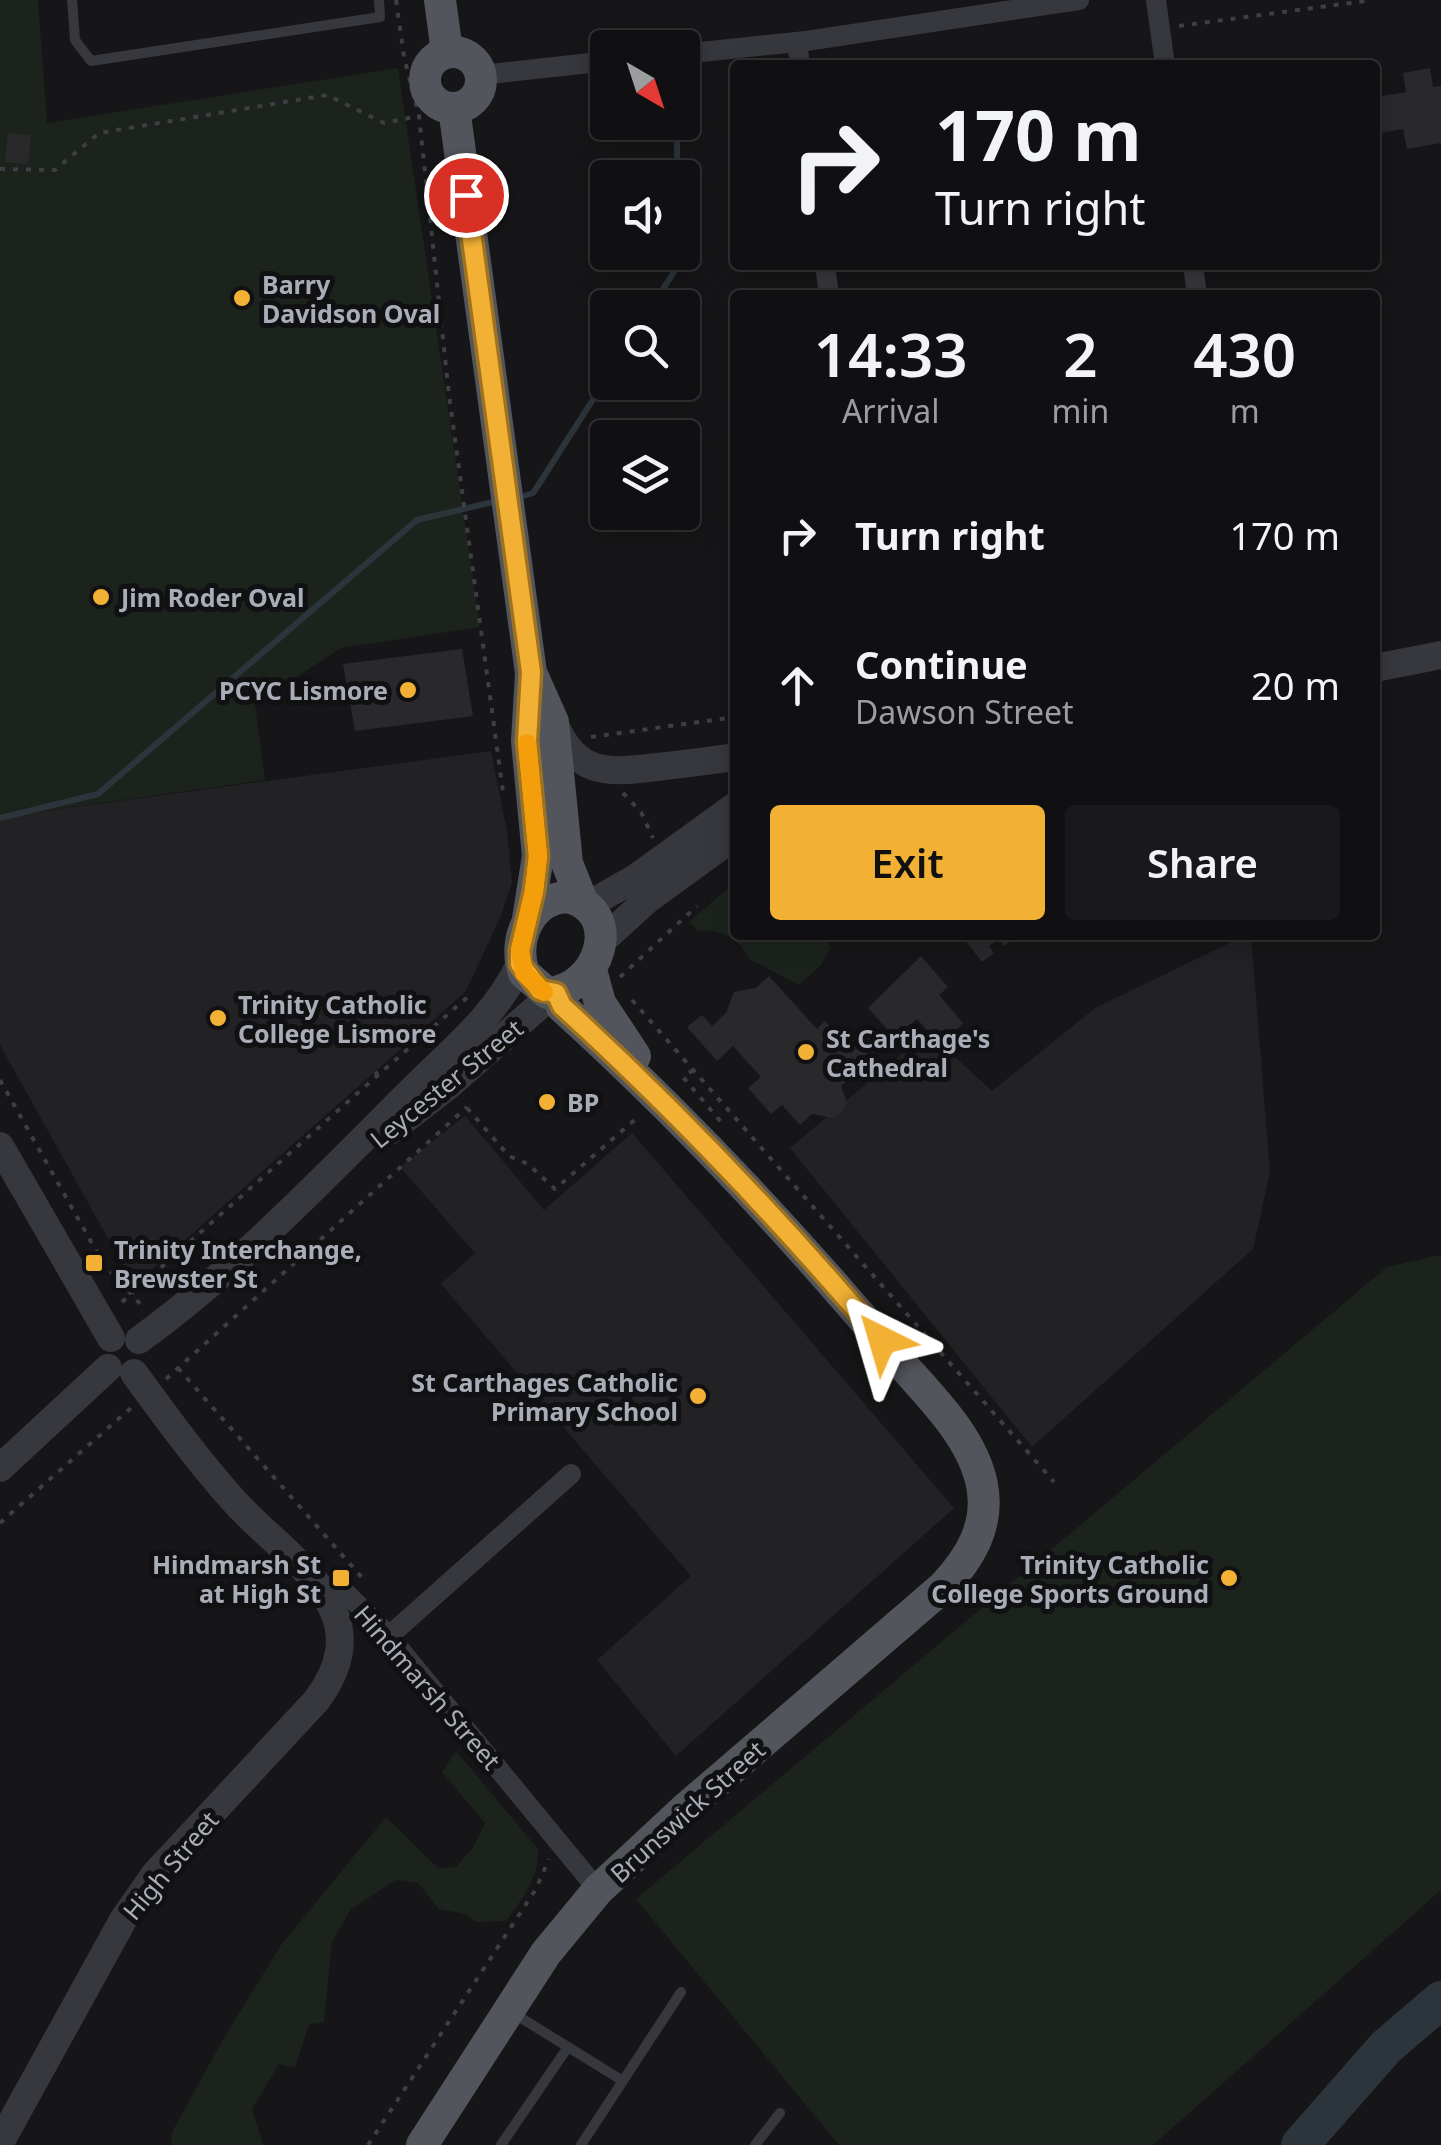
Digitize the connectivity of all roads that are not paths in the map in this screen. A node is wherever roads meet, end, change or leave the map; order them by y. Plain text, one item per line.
1 (72, 0) edge
2 (378, 0) edge
3 (440, 0) edge
4 (1079, 0) edge
5 (1156, 0) edge
6 (798, 42) junction
7 (447, 52) junction
8 (700, 52) edge
9 (800, 60) edge
10 (1163, 60) edge
11 (590, 63) edge
12 (481, 74) junction
13 (454, 108) junction
14 (1441, 655) edge
15 (1380, 667) edge
16 (531, 672) junction
17 (553, 722) junction
18 (730, 759) edge
19 (730, 810) edge
20 (730, 840) edge
21 (585, 902) junction
22 (528, 920) junction
23 (520, 964) junction
24 (603, 965) junction
25 (552, 993) junction
26 (653, 1108) junction
27 (0, 1146) edge
28 (340, 1167) junction
29 (9, 1183) edge
30 (125, 1339) junction
31 (121, 1371) junction
32 (0, 1468) edge
33 (571, 1474) dead end
34 (330, 1602) junction
35 (389, 1636) junction
36 (598, 1890) junction
37 (681, 1992) dead end
38 (509, 2011) junction
39 (568, 2048) junction
40 (622, 2081) junction
41 (780, 2114) dead end
42 (0, 2142) edge
43 (422, 2145) edge
44 (501, 2145) edge
45 (581, 2145) edge
46 (755, 2145) edge

1 - 2 lane
3 - 7 main road
4 - 6 street
5 - 10 street
6 - 8 street
6 - 9 street
7 - 12 main road
7 - 13 main road
11 - 12 street
12 - 13 main road
13 - 16 main road
14 - 15 street
16 - 17 main road
16 - 22 main road
17 - 18 street
17 - 21 main road
19 - 21 street
20 - 24 street
21 - 22 main road
21 - 24 main road
22 - 23 main road
23 - 25 main road
23 - 28 street, Leycester Street
24 - 25 main road
24 - 26 main road
25 - 26 main road
25 - 28 street, Leycester Street
26 - 36 main road, Brunswick Street
27 - 29 street
28 - 30 street, Leycester Street
29 - 30 street
30 - 31 street
30 - 31 street
31 - 32 street
31 - 34 street, Hindmarsh Street
33 - 35 street
34 - 35 street, Hindmarsh Street
34 - 42 street, High Street
35 - 36 street, Hindmarsh Street
36 - 38 main road, Brunswick Street
37 - 40 lane
38 - 39 lane
38 - 43 main road, Brunswick Street
39 - 40 lane
39 - 44 lane
40 - 45 lane
41 - 46 lane

